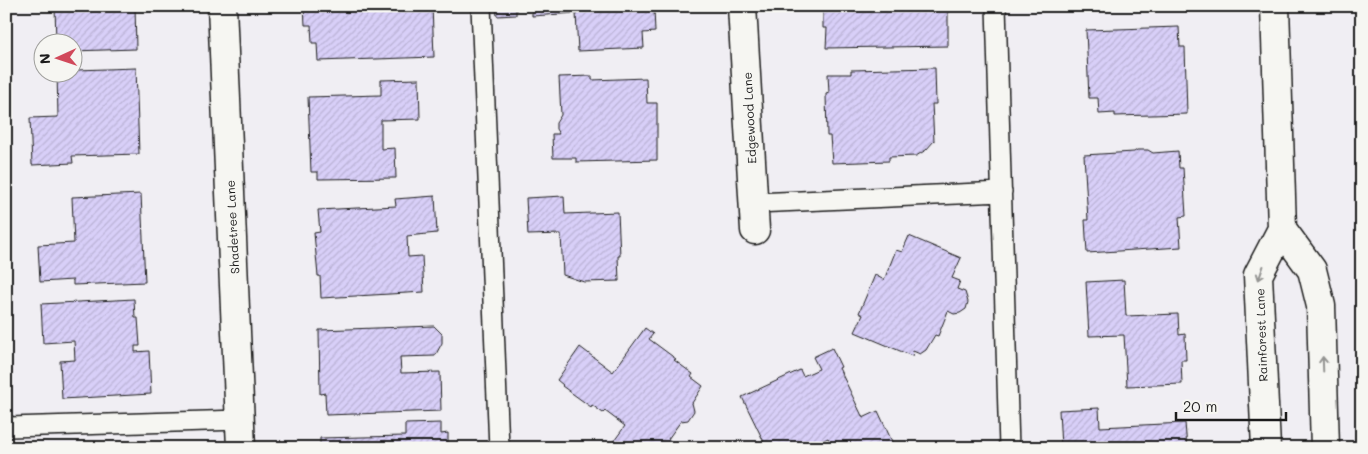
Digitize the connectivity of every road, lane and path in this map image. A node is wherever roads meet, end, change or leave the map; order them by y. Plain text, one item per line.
1 (222, 6) edge
2 (481, 6) edge
3 (742, 6) edge
4 (996, 6) edge
5 (1275, 6) edge
6 (1002, 192) junction
7 (754, 217) joint
8 (1282, 229) junction
9 (240, 420) junction
10 (6, 424) edge
11 (241, 448) edge
12 (499, 448) edge
13 (1009, 448) edge
14 (1266, 448) edge
15 (1325, 448) edge

1 - 9 street, Shadetree Lane
2 - 12 lane
3 - 7 street, Edgewood Lane
4 - 6 lane
5 - 8 street, Rainforest Lane
6 - 7 lane
6 - 13 lane
8 -> 14 street, Rainforest Lane
15 -> 8 street
9 - 10 lane
9 - 11 street, Shadetree Lane

